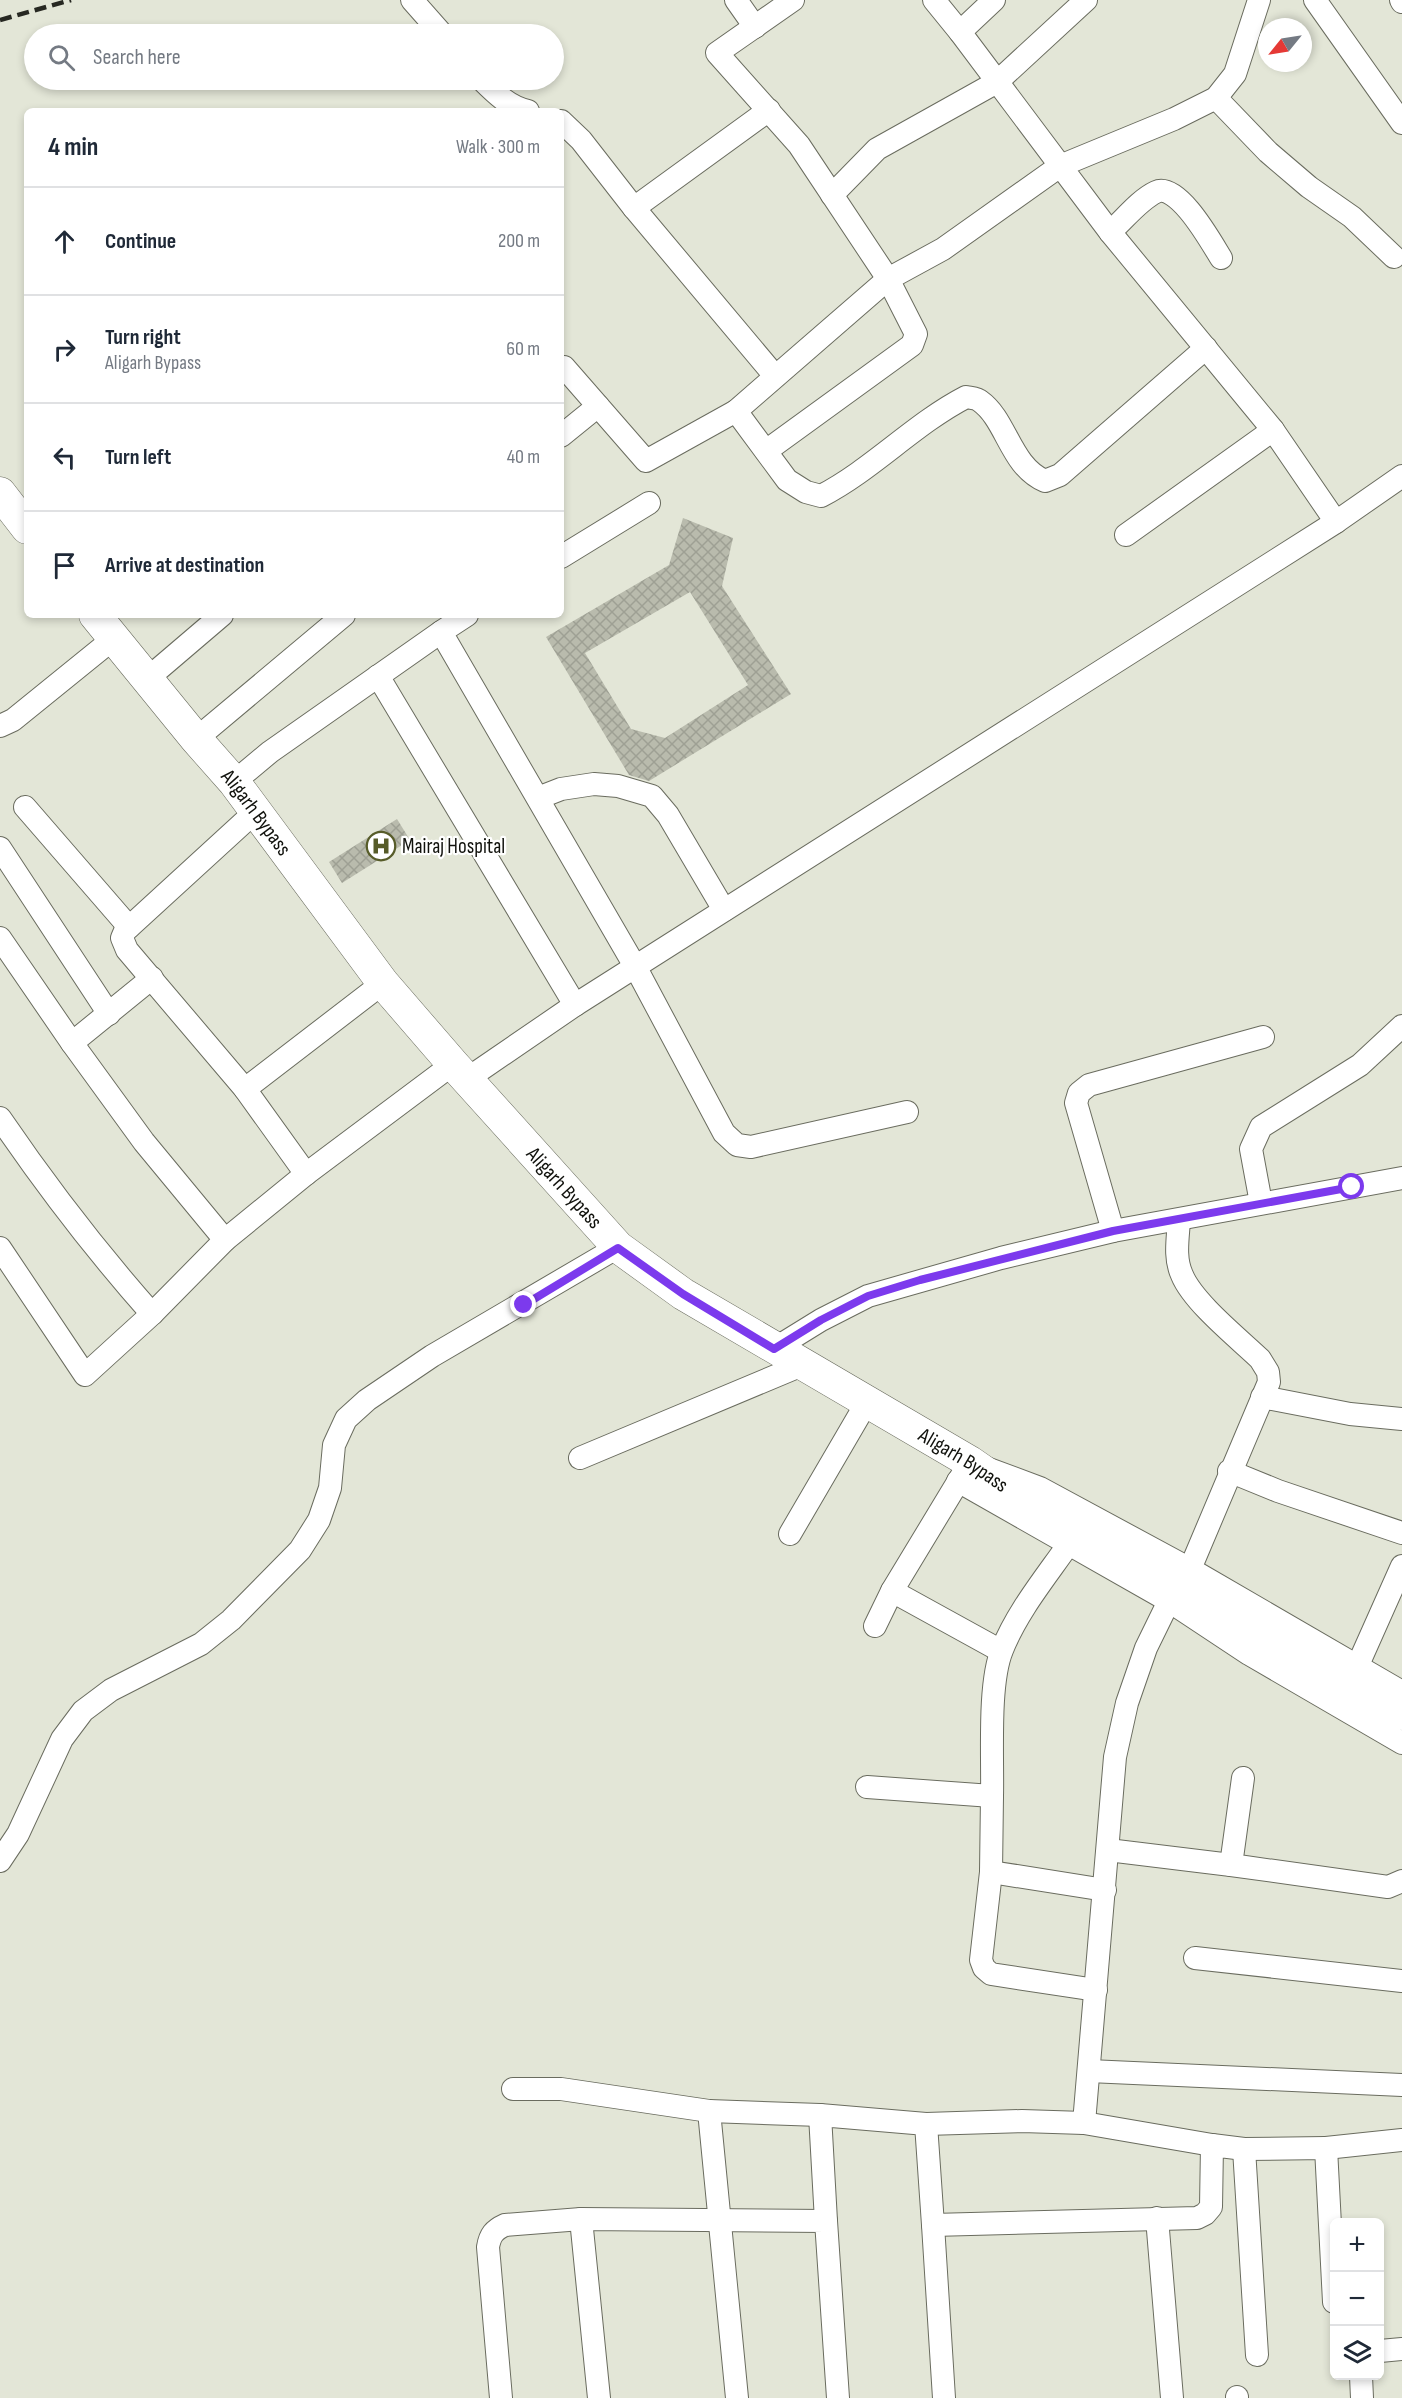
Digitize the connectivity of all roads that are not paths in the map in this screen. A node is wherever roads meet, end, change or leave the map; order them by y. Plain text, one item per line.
1 (412, 0) edge
2 (736, 0) edge
3 (793, 0) edge
4 (933, 0) edge
5 (994, 0) edge
6 (1086, 0) edge
7 (1315, 0) edge
8 (1254, 3) edge
9 (433, 24) edge
10 (755, 27) junction
11 (960, 32) junction
12 (997, 82) junction
13 (492, 90) edge
14 (1216, 98) junction
15 (518, 108) edge
16 (769, 110) junction
17 (1402, 123) edge
18 (564, 125) edge
19 (1060, 166) junction
20 (832, 195) junction
21 (634, 208) junction
22 (1110, 232) junction
23 (1394, 257) dead end
24 (1221, 258) dead end
25 (888, 279) junction
26 (1206, 348) junction
27 (564, 367) edge
28 (775, 376) junction
29 (598, 406) junction
30 (736, 411) junction
31 (1273, 430) junction
32 (564, 434) edge
33 (766, 451) junction
34 (1402, 476) edge
35 (0, 493) edge
36 (649, 503) dead end
37 (1336, 522) junction
38 (24, 524) edge
39 (1126, 535) dead end
40 (564, 555) edge
41 (218, 618) edge
42 (340, 618) edge
43 (462, 618) edge
44 (104, 627) edge
45 (441, 632) junction
46 (378, 676) junction
47 (147, 679) junction
48 (0, 726) edge
49 (196, 739) junction
50 (234, 782) junction
51 (538, 798) junction
52 (25, 807) dead end
53 (256, 811) junction
54 (0, 848) edge
55 (724, 910) junction
56 (129, 927) junction
57 (0, 938) edge
58 (636, 968) junction
59 (152, 978) junction
60 (383, 983) junction
61 (575, 1005) junction
62 (109, 1014) junction
63 (1402, 1026) edge
64 (1263, 1038) dead end
65 (72, 1043) junction
66 (460, 1072) junction
67 (245, 1089) junction
68 (906, 1112) dead end
69 (0, 1119) edge
70 (306, 1174) junction
71 (1402, 1178) edge
72 (1261, 1203) junction
73 (1179, 1220) junction
74 (1113, 1231) junction
75 (225, 1240) junction
76 (0, 1248) edge
77 (618, 1248) junction
78 (152, 1314) junction
79 (774, 1349) junction
80 (802, 1365) junction
81 (1262, 1397) junction
82 (867, 1402) junction
83 (1402, 1419) edge
84 (580, 1458) dead end
85 (964, 1471) junction
86 (1229, 1472) junction
87 (1402, 1533) edge
88 (790, 1534) dead end
89 (1068, 1545) junction
90 (1402, 1566) edge
91 (1190, 1569) junction
92 (892, 1591) junction
93 (1169, 1601) junction
94 (875, 1626) dead end
95 (1001, 1651) junction
96 (1357, 1667) junction
97 (1402, 1692) edge
98 (1402, 1714) edge
99 (1402, 1743) edge
100 (1243, 1778) dead end
101 (867, 1787) dead end
102 (992, 1796) junction
103 (1108, 1850) junction
104 (0, 1861) edge
105 (1231, 1865) junction
106 (991, 1872) junction
107 (1402, 1881) edge
108 (1105, 1890) junction
109 (1195, 1958) dead end
110 (1402, 1981) edge
111 (1096, 1990) junction
112 (1089, 2071) junction
113 (1402, 2085) edge
114 (513, 2089) dead end
115 (709, 2111) junction
116 (820, 2115) junction
117 (1084, 2123) junction
118 (926, 2124) junction
119 (1402, 2140) edge
120 (1212, 2145) junction
121 (1326, 2148) junction
122 (1245, 2149) junction
123 (1157, 2218) junction
124 (581, 2219) junction
125 (721, 2219) junction
126 (826, 2221) junction
127 (933, 2225) junction
128 (1333, 2272) edge
129 (1402, 2349) edge
130 (1384, 2351) edge
131 (1257, 2355) dead end
132 (1361, 2380) edge
133 (501, 2398) edge
134 (599, 2398) edge
135 (737, 2398) edge
136 (838, 2398) edge
137 (944, 2398) edge
138 (1172, 2398) edge
139 (1362, 2398) edge

1 - 9 street
2 - 10 street
3 - 10 street
4 - 11 street
5 - 11 street
6 - 12 street
7 - 17 street
8 - 14 street
10 - 16 street
11 - 12 street
12 - 19 street
12 - 20 street
13 - 15 street
14 - 19 street
14 - 23 street
16 - 20 street
16 - 21 street
18 - 21 street
19 - 22 street
19 - 25 street
20 - 25 street
21 - 28 street
22 - 24 street
22 - 26 street
25 - 28 street
25 - 33 street
26 - 31 street
26 - 33 street
27 - 29 street
28 - 30 street
29 - 30 street
29 - 32 street
30 - 33 street
31 - 37 street
31 - 39 street
34 - 37 street
35 - 38 main road
36 - 40 street
37 - 55 street
41 - 47 street
42 - 49 street
43 - 45 street
44 - 47 main road, Aligarh Bypass
44 - 48 street
45 - 46 street
45 - 51 street
46 - 50 street
46 - 61 street
47 - 49 main road, Aligarh Bypass
49 - 50 main road, Aligarh Bypass
50 - 53 main road, Aligarh Bypass
51 - 55 street
51 - 58 street
52 - 56 street
53 - 56 street
53 - 60 main road, Aligarh Bypass
54 - 62 street
55 - 58 street
56 - 59 street
57 - 65 street
58 - 61 street
58 - 68 street
59 - 62 street
59 - 67 street
60 - 66 main road, Aligarh Bypass
60 - 67 street
61 - 66 street
62 - 65 street
63 - 72 street
64 - 74 street
65 - 75 street
66 - 70 street
66 - 77 main road, Aligarh Bypass
67 - 70 street
69 - 78 street
70 - 75 street
71 - 72 street
72 - 73 street
73 - 74 street
73 - 81 street
74 - 79 street
75 - 78 street
76 - 78 street
77 - 79 main road, Aligarh Bypass
77 - 104 street
79 - 80 main road, Aligarh Bypass
80 - 82 main road, Aligarh Bypass
80 - 84 street
81 - 83 street
81 - 86 street
82 - 85 main road, Aligarh Bypass
82 - 88 street
85 - 89 street
85 - 91 street
85 - 92 street
85 - 98 main road, Aligarh Bypass
86 - 87 street
86 - 91 street
89 - 93 street
89 - 95 street
90 - 96 street
91 - 96 street
92 - 94 street
92 - 95 street
93 - 99 street
93 - 103 street
95 - 102 street
96 - 97 street
100 - 105 street
101 - 102 street
102 - 106 street
103 - 105 street
103 - 108 street
105 - 107 street
106 - 108 street
106 - 111 street
108 - 111 street
109 - 110 street
111 - 112 street
112 - 113 street
112 - 117 street
114 - 115 street
115 - 116 street
115 - 125 street
116 - 118 street
116 - 126 street
117 - 118 street
117 - 120 street
118 - 127 street
119 - 121 street
120 - 122 street
120 - 123 street
121 - 122 street
121 - 128 street
122 - 131 street
123 - 127 street
123 - 138 street
124 - 125 street
124 - 133 street
124 - 134 street
125 - 126 street
125 - 135 street
126 - 136 street
127 - 137 street
129 - 130 street
132 - 139 street

